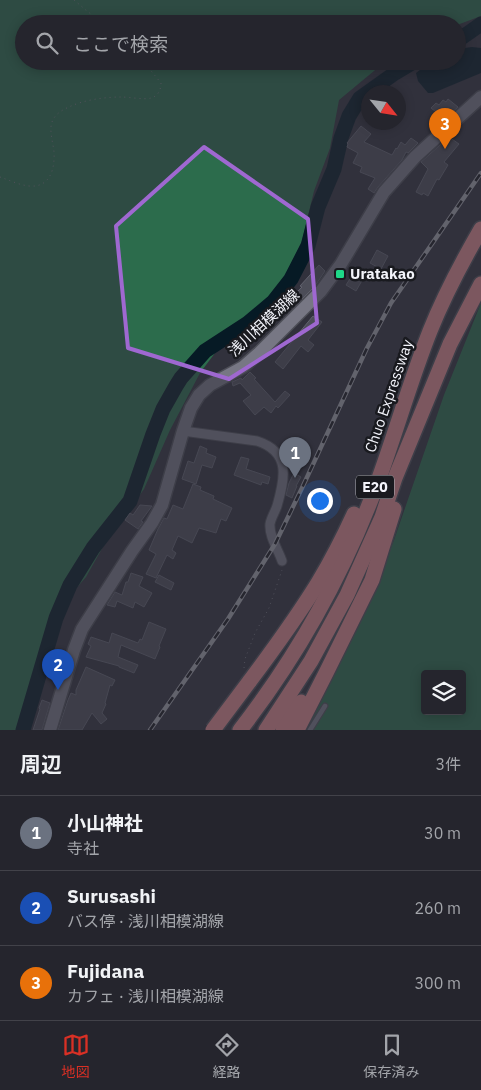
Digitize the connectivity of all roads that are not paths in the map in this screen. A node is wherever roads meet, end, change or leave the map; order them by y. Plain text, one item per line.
1 (481, 97) edge
2 (481, 229) edge
3 (481, 284) edge
4 (450, 344) junction
5 (416, 371) junction
6 (182, 431) junction
7 (282, 561) road end
8 (344, 636) junction
9 (325, 706) dead end
10 (50, 730) edge
11 (213, 730) edge
12 (240, 730) edge
13 (266, 730) edge
14 (283, 730) edge
15 (297, 730) edge
16 (310, 730) edge

1 - 6 main road, 浅川相模湖線
2 - 5 highway, Chuo Expressway / E20
3 - 4 highway, E20
4 - 8 highway
4 - 13 highway, E20
5 - 11 highway, bridge
5 - 12 highway, Chuo Expressway / E20
6 - 7 street
6 - 10 main road, 浅川相模湖線
8 - 14 highway
8 - 15 highway
9 - 16 lane

